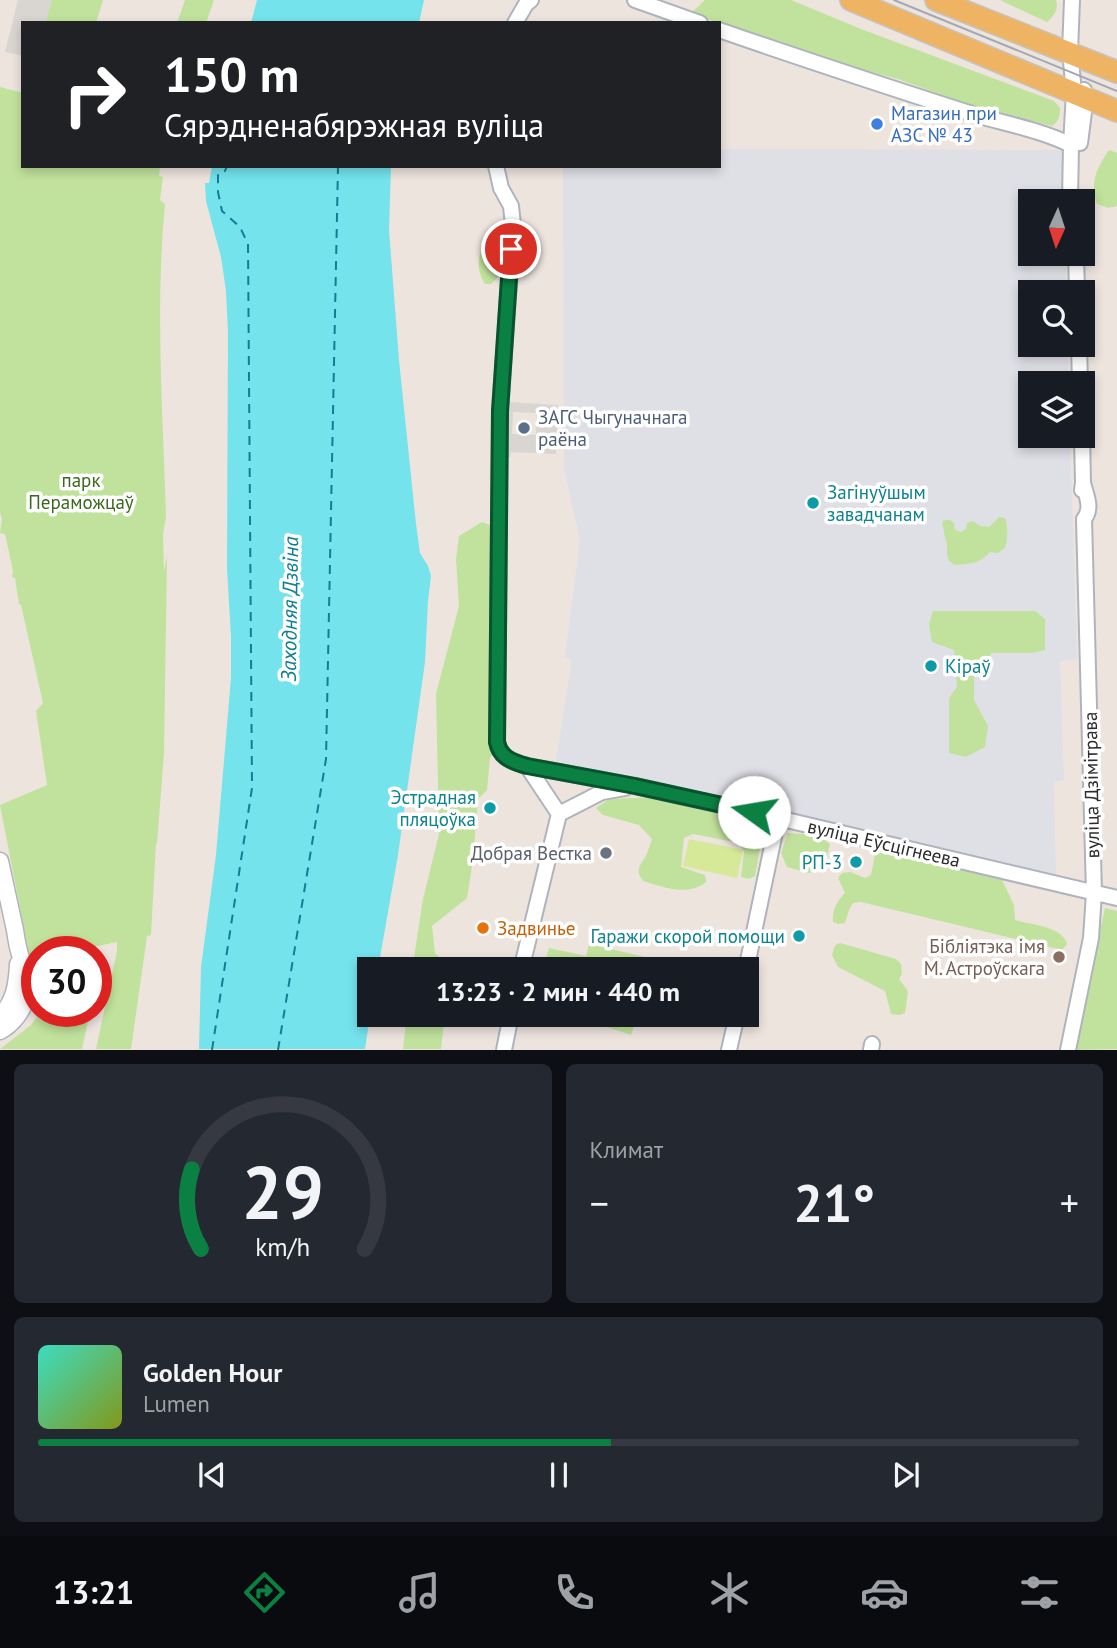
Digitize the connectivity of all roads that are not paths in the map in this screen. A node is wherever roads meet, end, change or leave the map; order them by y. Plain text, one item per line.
1 (531, 0) edge
2 (635, 0) edge
3 (851, 0) edge
4 (936, 0) edge
5 (1072, 0) edge
6 (516, 21) edge
7 (694, 21) edge
8 (721, 31) edge
9 (1070, 52) junction
10 (1117, 72) edge
11 (1080, 95) junction
12 (1117, 111) edge
13 (1071, 138) junction
14 (496, 168) edge
15 (1070, 189) edge
16 (1079, 189) edge
17 (1082, 448) edge
18 (527, 766) junction
19 (635, 786) junction
20 (559, 814) junction
21 (778, 818) junction
22 (0, 861) edge
23 (1094, 893) junction
24 (1117, 898) edge
25 (19, 951) junction
26 (525, 957) edge
27 (749, 957) edge
28 (0, 1016) edge
29 (509, 1027) edge
30 (734, 1027) edge
31 (0, 1031) edge
32 (504, 1049) edge
33 (729, 1049) edge
34 (1068, 1049) edge

1 - 6 street
2 - 7 street
3 - 11 main road
4 - 9 main road
5 - 9 street
8 - 13 street
9 - 10 main road
9 - 11 street
11 - 12 main road
11 - 13 street
11 - 16 street
13 - 15 street
14 - 18 street, вуліца Еўсцігнеева
17 - 23 street, вуліца Дзімітрава
18 - 19 street, вуліца Еўсцігнеева
18 - 20 street
19 - 20 street
19 - 21 street, вуліца Еўсцігнеева
20 - 26 street
21 - 23 street, вуліца Еўсцігнеева
21 - 27 street
22 - 25 street
23 - 24 street, вуліца Еўсцігнеева
23 - 34 street, вуліца Дзімітрава
25 - 28 street
25 - 31 street
29 - 32 street
30 - 33 street

